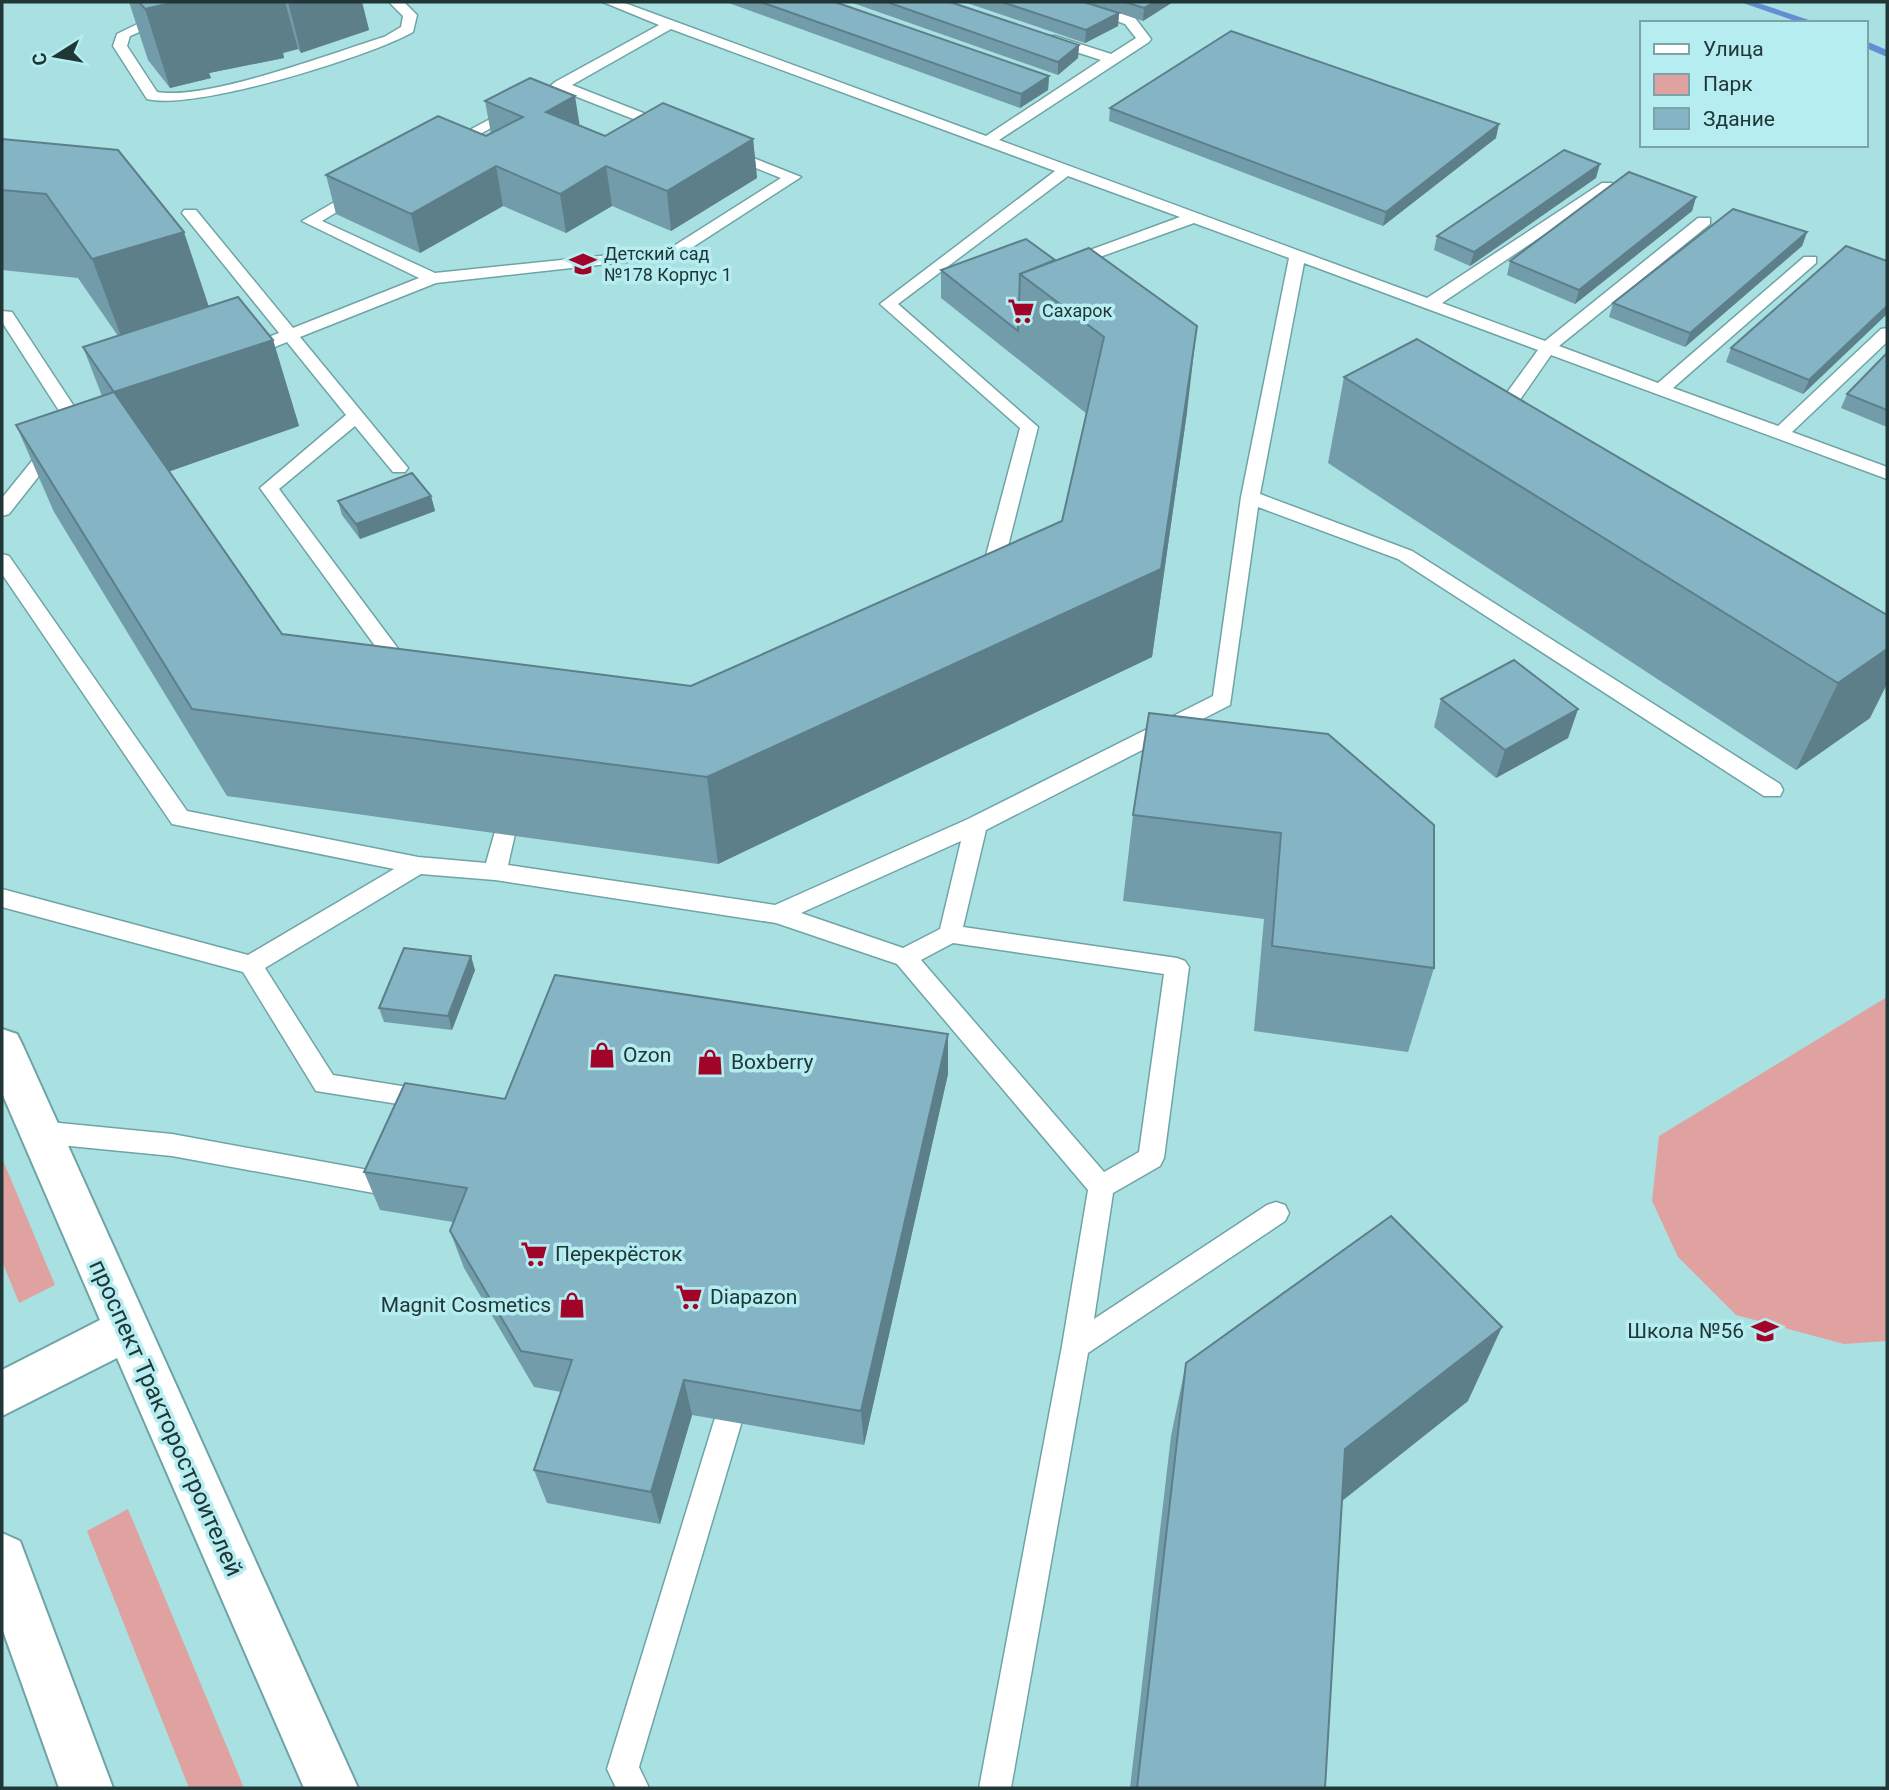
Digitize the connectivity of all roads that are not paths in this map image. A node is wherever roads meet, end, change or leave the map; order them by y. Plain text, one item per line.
1 (189, 2) edge
2 (396, 2) edge
3 (610, 2) edge
4 (1073, 2) edge
5 (670, 24) junction
6 (1035, 33) edge
7 (1114, 60) junction
8 (1045, 80) edge
9 (560, 85) junction
10 (1071, 90) junction
11 (690, 136) edge
12 (989, 141) junction
13 (715, 146) edge
14 (429, 156) edge
15 (1065, 171) junction
16 (1607, 186) edge
17 (369, 188) edge
18 (190, 212) dead end
19 (1193, 218) junction
20 (1704, 221) dead end
21 (1297, 256) junction
22 (1810, 260) dead end
23 (1063, 265) edge
24 (433, 278) junction
25 (1429, 304) junction
26 (2, 316) edge
27 (1887, 332) edge
28 (290, 335) junction
29 (1549, 346) junction
30 (226, 360) edge
31 (1661, 389) junction
32 (356, 416) junction
33 (1538, 425) edge
34 (1781, 433) junction
35 (399, 468) dead end
36 (1887, 473) edge
37 (1250, 497) junction
38 (2, 510) edge
39 (2, 560) edge
40 (978, 584) edge
41 (423, 665) edge
42 (1772, 790) dead end
43 (976, 825) junction
44 (504, 834) dead end
45 (418, 865) junction
46 (495, 872) junction
47 (2, 898) edge
48 (777, 914) junction
49 (950, 934) junction
50 (905, 958) junction
51 (251, 965) junction
52 (2, 1046) edge
53 (459, 1103) edge
54 (40, 1132) junction
55 (390, 1185) edge
56 (1101, 1187) junction
57 (1276, 1213) dead end
58 (126, 1330) junction
59 (1076, 1346) junction
60 (2, 1394) edge
61 (727, 1421) edge
62 (2, 1558) edge
63 (86, 1788) edge
64 (331, 1788) edge
65 (632, 1788) edge
66 (995, 1788) edge

1 - 2 lane
3 - 5 lane
4 - 7 lane
5 - 9 lane
5 - 12 lane
6 - 7 lane
7 - 10 lane
8 - 10 lane
9 - 11 lane
9 - 14 lane
10 - 12 lane
12 - 15 lane
13 - 24 lane
15 - 19 lane
15 - 40 lane
16 - 25 lane
17 - 24 lane
18 - 28 lane
19 - 21 lane
19 - 23 lane
20 - 29 lane
21 - 25 lane
21 - 37 lane
22 - 31 lane
24 - 28 lane
25 - 29 lane
26 - 38 lane
27 - 34 lane
28 - 30 lane
28 - 32 lane
29 - 31 lane
29 - 33 lane
31 - 34 lane
32 - 35 lane
32 - 41 lane
34 - 36 lane
37 - 42 lane
37 - 43 lane
39 - 45 lane
43 - 48 lane
43 - 49 lane
44 - 46 lane
45 - 46 lane
45 - 51 lane
46 - 48 lane
47 - 51 lane
48 - 50 lane
49 - 50 lane
49 - 56 lane
50 - 56 lane
51 - 53 lane
52 - 54 main road, проспект Тракторостроителей
54 - 55 lane
54 - 58 main road, проспект Тракторостроителей
56 - 59 lane
57 - 59 lane
58 - 60 main road
58 - 64 main road, проспект Тракторостроителей
59 - 66 lane
61 - 65 lane
62 - 63 main road

